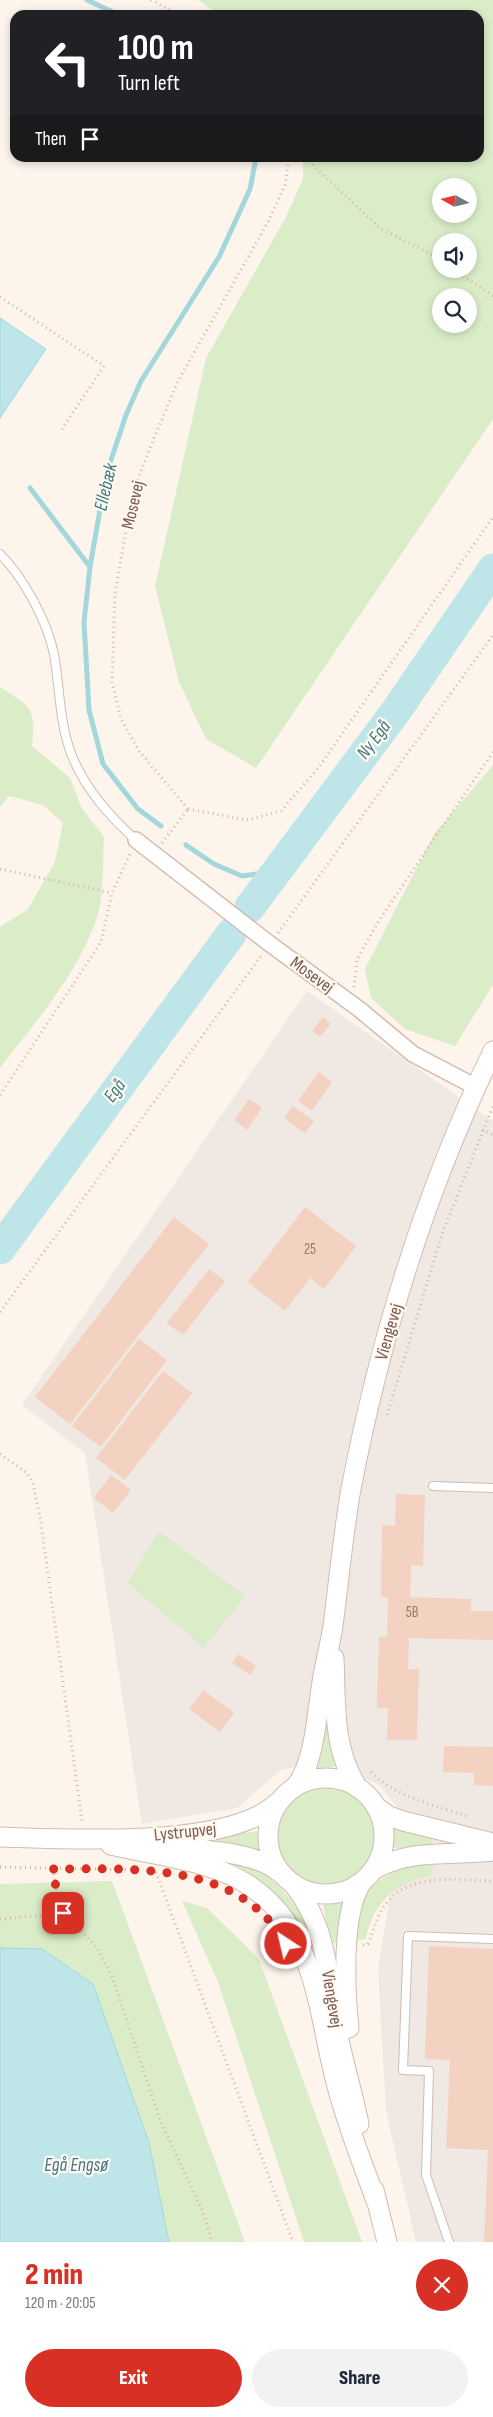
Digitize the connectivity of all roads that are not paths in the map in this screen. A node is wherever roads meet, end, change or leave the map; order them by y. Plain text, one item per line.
1 (0, 554) edge
2 (136, 840) joint
3 (493, 1051) edge
4 (476, 1087) junction
5 (433, 1486) dead end
6 (493, 1488) edge
7 (332, 1627) junction
8 (296, 1786) junction
9 (358, 1788) junction
10 (278, 1802) junction
11 (376, 1807) junction
12 (0, 1837) edge
13 (85, 1839) junction
14 (493, 1843) edge
15 (111, 1845) junction
16 (493, 1851) edge
17 (368, 1876) junction
18 (286, 1878) junction
19 (493, 1939) edge
20 (352, 2089) junction
21 (376, 2201) junction
22 (387, 2242) edge
23 (449, 2242) edge

1 - 2 lane, Mosevej
2 - 4 street, Mosevej
3 - 4 street, Viengevej
4 - 7 street, Viengevej
5 - 6 lane
7 - 8 street, Viengevej
7 - 9 street, Viengevej
8 - 9 street
8 - 10 street
9 - 11 street
10 - 13 street, Lystrupvej
10 - 18 street
11 - 14 street
11 - 17 street
12 - 13 street, Lystrupvej
13 - 15 street, Lystrupvej
15 - 18 street, Lystrupvej
15 - 21 street
16 - 17 street
17 - 18 street
17 - 20 street, Viengevej
18 - 20 street, Viengevej
19 - 23 lane
20 - 21 street, Viengevej
21 - 22 street, Viengevej

